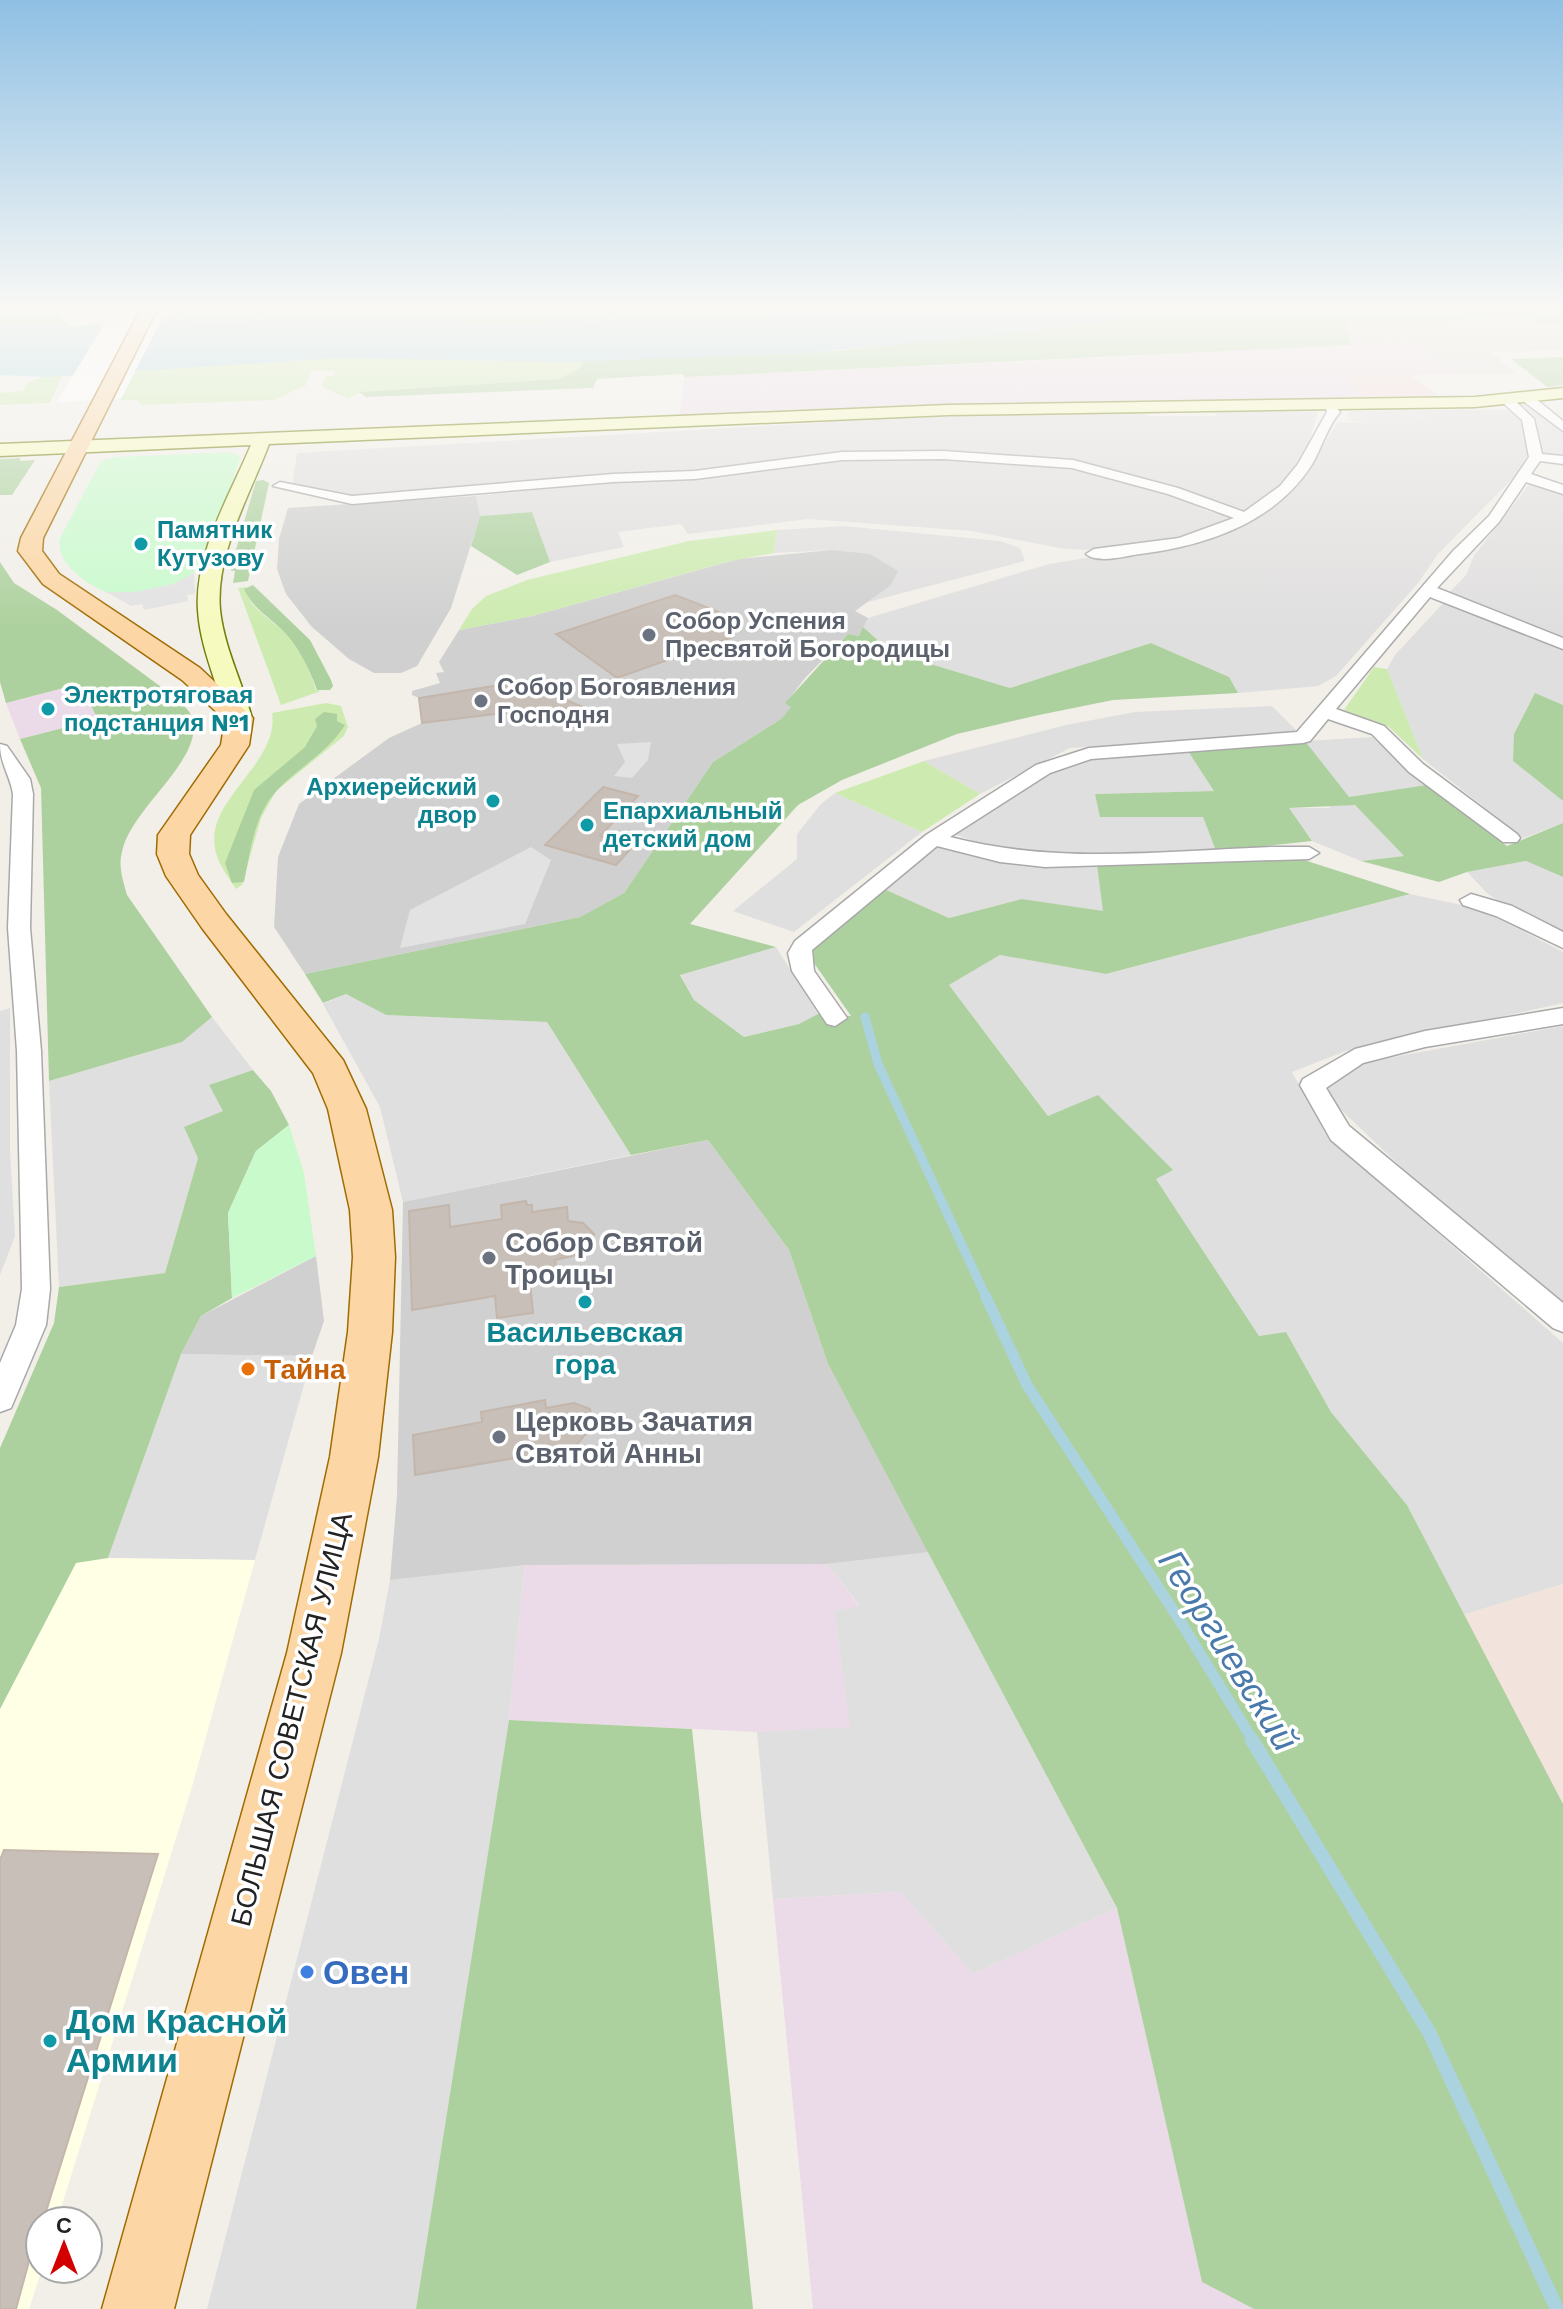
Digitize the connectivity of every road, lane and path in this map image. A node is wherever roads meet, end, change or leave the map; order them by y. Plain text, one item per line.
1 (94, 413) edge
2 (877, 413) edge
3 (1333, 413) edge
4 (1521, 413) edge
5 (1545, 413) edge
6 (1563, 427) edge
7 (261, 442) junction
8 (78, 446) junction
9 (0, 450) edge
10 (1536, 457) junction
11 (1563, 460) edge
12 (1522, 476) junction
13 (280, 486) dead end
14 (1563, 490) edge
15 (1246, 518) junction
16 (1094, 554) dead end
17 (1428, 590) junction
18 (1563, 644) edge
19 (1326, 712) junction
20 (239, 718) junction
21 (0, 750) edge
22 (1510, 838) dead end
23 (933, 839) junction
24 (1309, 853) dead end
25 (1471, 900) dead end
26 (1563, 941) edge
27 (1563, 1016) edge
28 (835, 1018) dead end
29 (1563, 1320) edge
30 (0, 1399) edge
31 (138, 2309) edge

1 - 8 main road
2 - 7 main road
3 - 15 street
4 - 10 street
5 - 6 street
7 - 8 main road
7 - 20 main road
8 - 9 main road
8 - 20 main road
10 - 11 street
10 - 12 street
12 - 14 street
12 - 17 street
13 - 15 street
15 - 16 street
17 - 18 street
17 - 19 street
19 - 22 street
19 - 23 street
20 - 31 main road, БОЛЬШАЯ СОВЕТСКАЯ УЛИЦА
21 - 30 street
23 - 24 street
23 - 28 street
25 - 26 street
27 - 29 street

